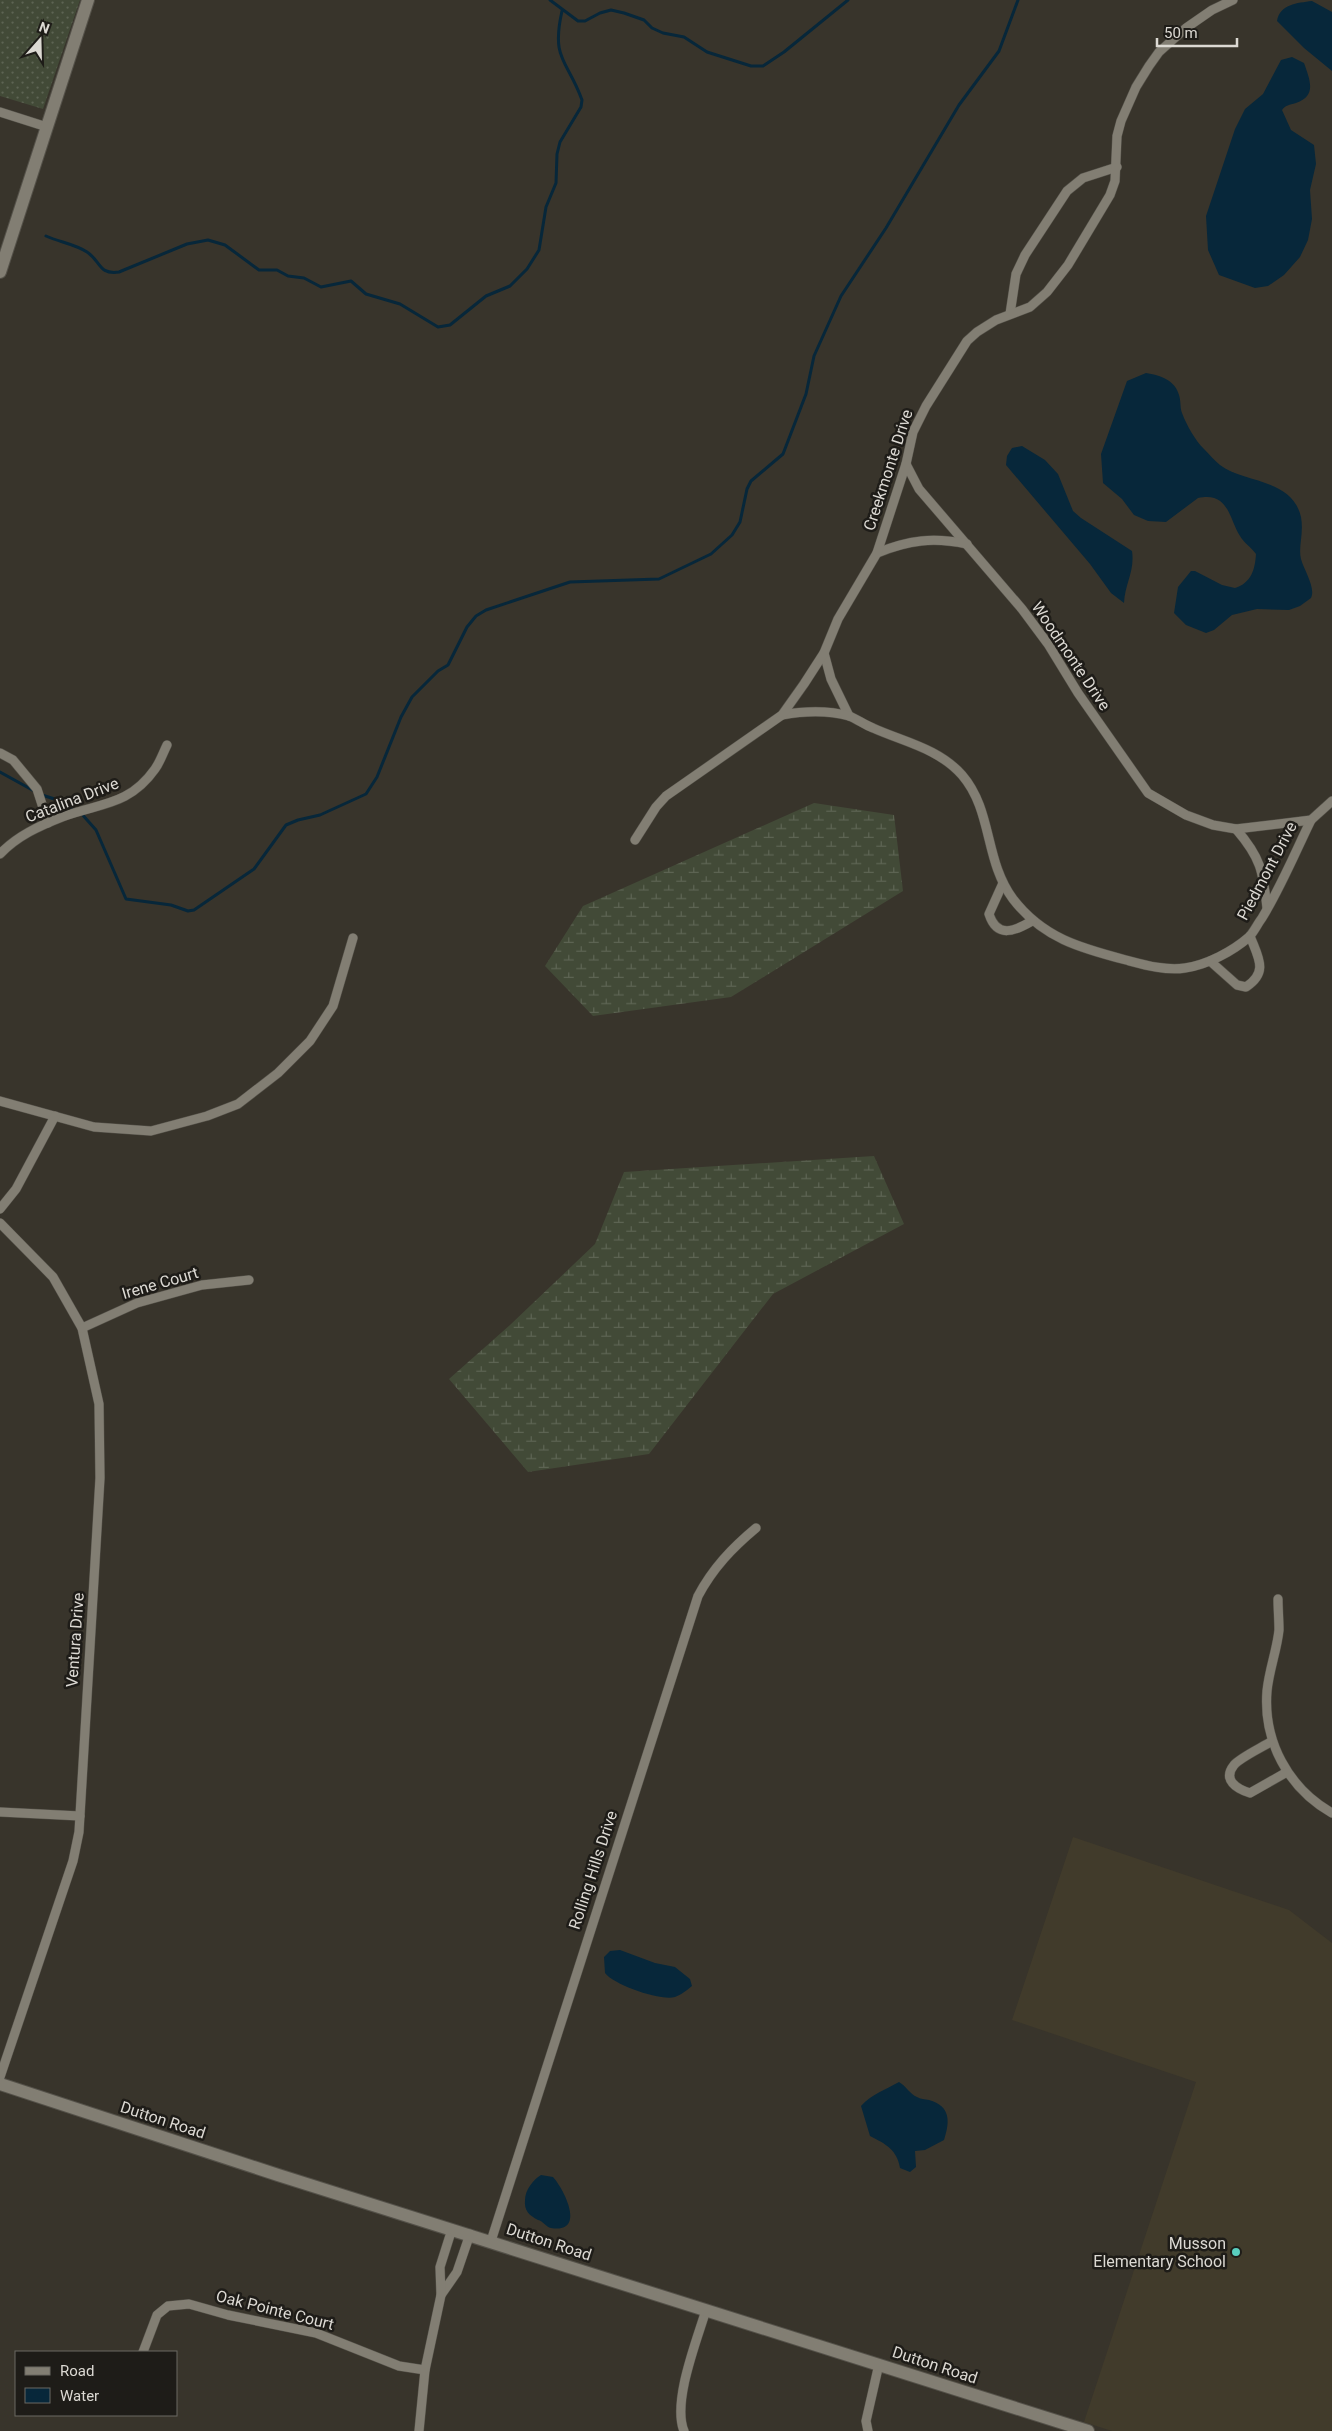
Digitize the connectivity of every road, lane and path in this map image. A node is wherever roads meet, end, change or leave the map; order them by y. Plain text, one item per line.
1 (88, 0) edge
2 (1233, 0) edge
3 (0, 112) edge
4 (47, 127) junction
5 (1117, 167) junction
6 (0, 272) edge
7 (1010, 314) junction
8 (906, 464) junction
9 (967, 544) junction
10 (877, 553) junction
11 (824, 653) junction
12 (782, 714) junction
13 (849, 716) junction
14 (167, 745) dead end
15 (0, 753) edge
16 (1332, 801) edge
17 (1311, 820) junction
18 (48, 823) junction
19 (1236, 829) junction
20 (635, 840) dead end
21 (0, 854) edge
22 (1003, 884) junction
23 (1267, 908) junction
24 (1032, 920) junction
25 (1250, 936) junction
26 (353, 938) dead end
27 (1210, 961) junction
28 (0, 1101) edge
29 (55, 1116) junction
30 (0, 1209) edge
31 (0, 1223) edge
32 (249, 1280) dead end
33 (82, 1328) junction
34 (756, 1528) dead end
35 (1278, 1599) dead end
36 (1272, 1742) junction
37 (1287, 1772) junction
38 (0, 1812) edge
39 (1332, 1813) edge
40 (80, 1816) junction
41 (0, 2077) edge
42 (0, 2084) edge
43 (452, 2229) junction
44 (470, 2234) junction
45 (491, 2240) junction
46 (440, 2267) junction
47 (457, 2272) junction
48 (441, 2295) junction
49 (706, 2310) junction
50 (143, 2351) edge
51 (879, 2364) junction
52 (425, 2370) junction
53 (419, 2431) edge
54 (684, 2431) edge
55 (868, 2431) edge
56 (1088, 2431) edge

1 - 4 street
2 - 5 street, Creekmonte Drive
3 - 4 street
4 - 6 street
5 - 7 street, Creekmonte Drive
5 - 7 street
7 - 8 street, Creekmonte Drive
8 - 9 street, Woodmonte Drive
8 - 10 street, Creekmonte Drive
9 - 10 street, Creekmonte Drive
9 - 19 street, Woodmonte Drive
10 - 11 street, Creekmonte Drive
11 - 12 street, Creekmonte Drive
11 - 13 street
12 - 13 street, Piedmont Drive
12 - 20 street, Creekmonte Drive
13 - 22 street, Piedmont Drive
14 - 18 street, Catalina Drive
15 - 18 street
16 - 17 street
17 - 19 street, Woodmonte Drive
17 - 23 street, Piedmont Drive
18 - 21 street, Catalina Drive
19 - 23 street
22 - 24 street, Piedmont Drive
22 - 24 street
23 - 25 street, Piedmont Drive
24 - 27 street, Piedmont Drive
25 - 27 street, Piedmont Drive
25 - 27 street, Piedmont Drive
26 - 29 street
28 - 29 street
29 - 30 street
31 - 33 street, Ventura Drive
32 - 33 street, Irene Court
33 - 40 street, Ventura Drive
34 - 45 street, Rolling Hills Drive
35 - 36 street
36 - 37 street
36 - 37 street
37 - 39 street
38 - 40 street
40 - 41 street, Ventura Drive
42 - 43 street, Dutton Road
43 - 44 street, Dutton Road
43 - 46 street
44 - 45 street, Dutton Road
44 - 47 street
45 - 49 street, Dutton Road
46 - 47 street
46 - 48 street
47 - 48 street
48 - 52 street
49 - 51 street, Dutton Road
49 - 54 street
50 - 52 street, Oak Pointe Court
51 - 55 street
51 - 56 street, Dutton Road
52 - 53 street

